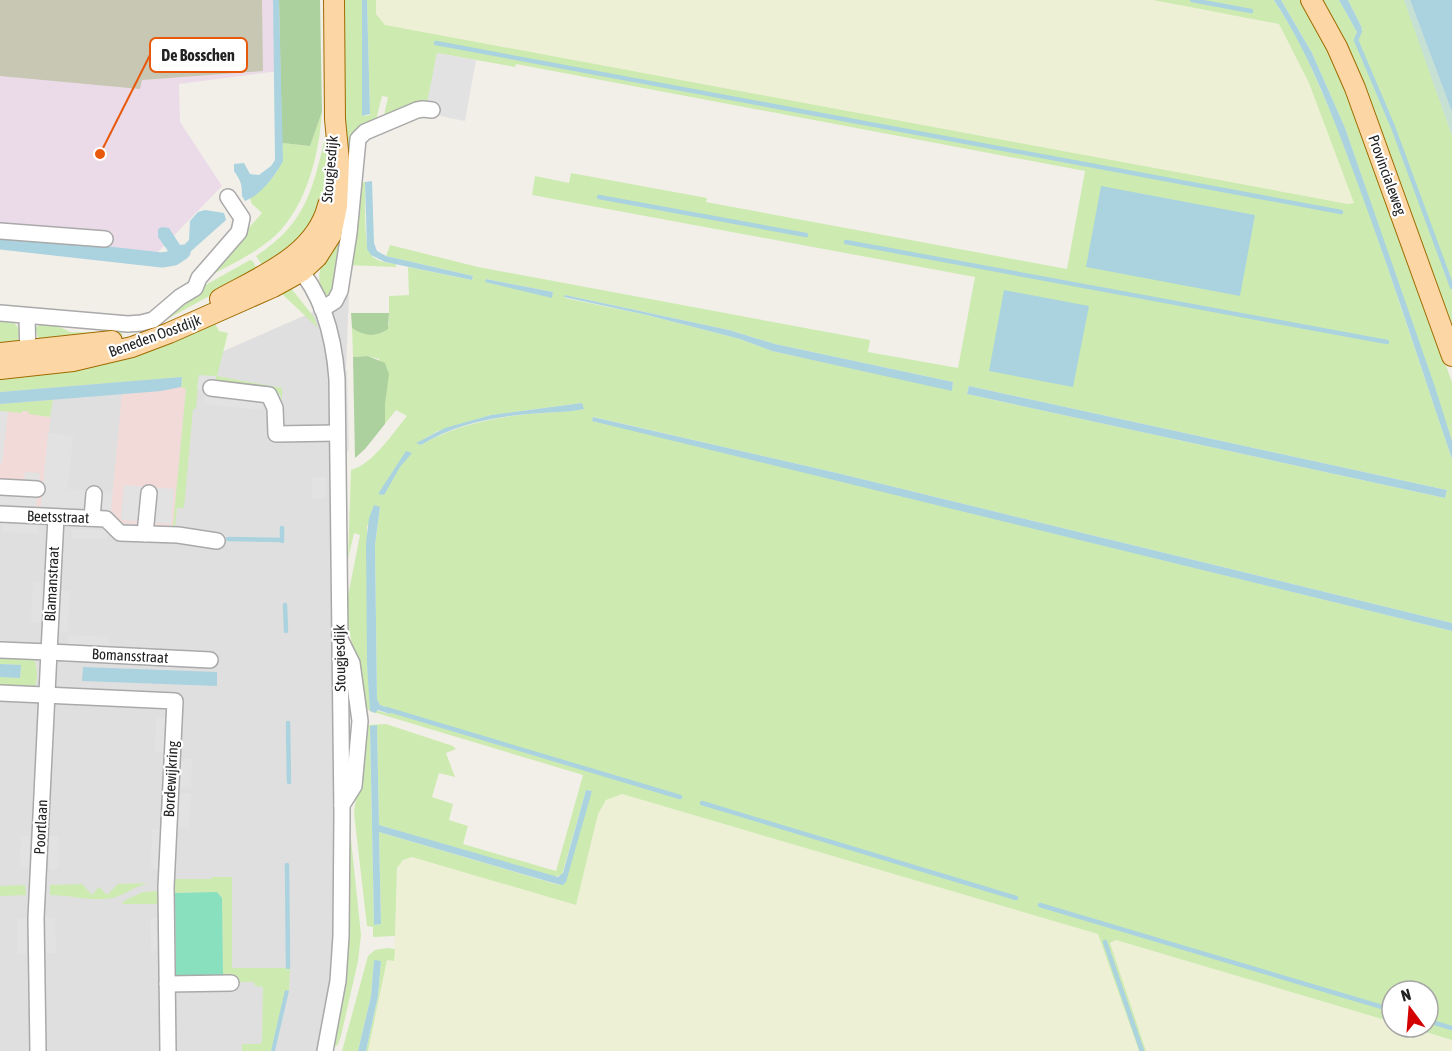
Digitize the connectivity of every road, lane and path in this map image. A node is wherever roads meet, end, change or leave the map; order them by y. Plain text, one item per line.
1 (334, 0) edge
2 (1311, 0) edge
3 (432, 110) dead end
4 (228, 197) dead end
5 (0, 231) edge
6 (105, 239) dead end
7 (296, 265) junction
8 (322, 309) junction
9 (0, 314) edge
10 (27, 316) junction
11 (0, 353) edge
12 (1452, 356) edge
13 (28, 358) junction
14 (0, 369) edge
15 (211, 388) dead end
16 (337, 433) junction
17 (0, 487) edge
18 (37, 489) dead end
19 (149, 492) dead end
20 (94, 494) dead end
21 (0, 514) edge
22 (56, 517) junction
23 (92, 518) junction
24 (145, 534) junction
25 (217, 541) dead end
26 (0, 650) edge
27 (49, 652) junction
28 (210, 660) dead end
29 (0, 693) edge
30 (47, 696) junction
31 (231, 983) dead end
32 (167, 984) junction
33 (38, 1051) edge
34 (168, 1051) edge
35 (325, 1051) edge

1 - 7 main road, Stougjesdijk
2 - 12 main road, Provincialeweg
3 - 8 street
4 - 10 street
5 - 6 street
7 - 8 street, Stougjesdijk
7 - 13 main road, Beneden Oostdijk
8 - 16 street, Stougjesdijk
9 - 10 street
10 - 13 street
11 - 13 main road, Beneden Oostdijk
13 - 14 main road, Beneden Oostdijk
15 - 16 street
16 - 35 street, Stougjesdijk
17 - 18 street
19 - 24 street
20 - 23 street
21 - 22 street, Beetsstraat
22 - 23 street, Beetsstraat
22 - 27 street, Blamanstraat
23 - 24 street, Beetsstraat
24 - 25 street, Beetsstraat
26 - 27 street
27 - 28 street, Bomansstraat
27 - 30 street, Poortlaan
29 - 30 street
30 - 32 street, Bordewijkring
30 - 33 street, Poortlaan
31 - 32 street
32 - 34 street, Bordewijkring

